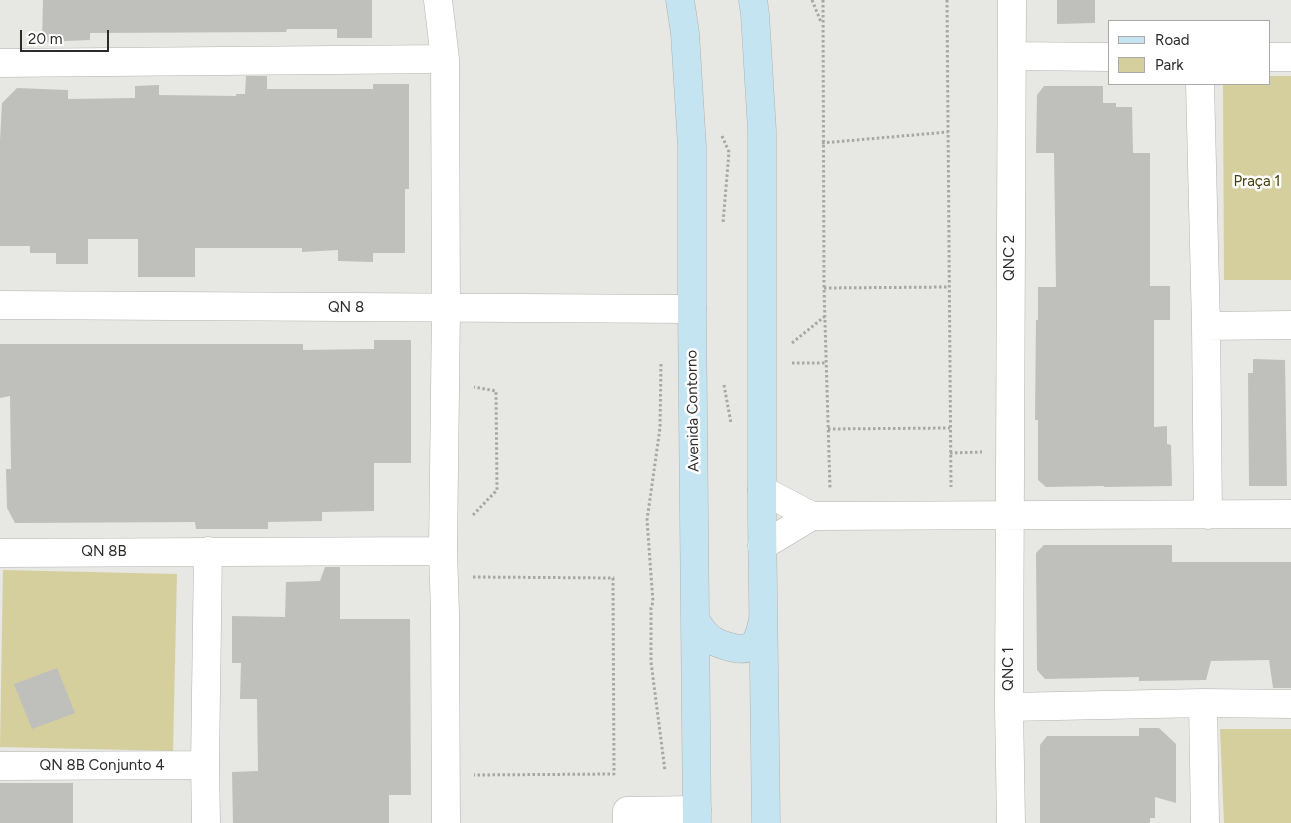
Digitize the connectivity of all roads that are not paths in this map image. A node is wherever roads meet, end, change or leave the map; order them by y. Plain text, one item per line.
1 (438, 0) edge
2 (680, 0) edge
3 (753, 0) edge
4 (1012, 0) edge
5 (1012, 56) junction
6 (1108, 57) edge
7 (1271, 57) edge
8 (1291, 57) edge
9 (445, 59) junction
10 (0, 62) edge
11 (1200, 85) edge
12 (0, 305) edge
13 (446, 308) junction
14 (692, 309) junction
15 (1206, 326) junction
16 (1291, 326) edge
17 (762, 490) junction
18 (1291, 514) edge
19 (1208, 515) junction
20 (822, 516) junction
21 (1009, 516) junction
22 (762, 546) junction
23 (208, 551) junction
24 (443, 551) junction
25 (0, 552) edge
26 (763, 618) junction
27 (696, 621) junction
28 (1203, 703) junction
29 (1291, 704) edge
30 (1008, 707) junction
31 (205, 765) junction
32 (0, 766) edge
33 (689, 814) edge
34 (206, 823) edge
35 (446, 823) edge
36 (627, 823) edge
37 (766, 823) edge
38 (1011, 823) edge
39 (1205, 823) edge

1 - 9 street
2 - 14 main road, Avenida Contorno
3 - 17 main road
4 - 5 street, QNC 2
5 - 6 street
5 - 21 street, QNC 2
7 - 8 street
9 - 10 street
9 - 13 street
11 - 15 street
12 - 13 street, QN 8
13 - 14 street, QN 8
13 - 24 street
14 - 27 main road, Avenida Contorno
15 - 16 street
15 - 19 street
17 - 20 street
17 - 22 main road
18 - 19 street
19 - 21 street
20 - 21 street
20 - 22 street
21 - 30 street, QNC 1
22 - 26 main road
23 - 24 street, QN 8B
23 - 25 street, QN 8B
23 - 31 street
24 - 35 street
26 - 27 main road
26 - 37 main road
27 - 33 main road, Avenida Contorno
28 - 29 street
28 - 30 street
28 - 39 street
30 - 38 street, QNC 1
31 - 32 street, QN 8B Conjunto 4
31 - 34 street
33 - 36 street

